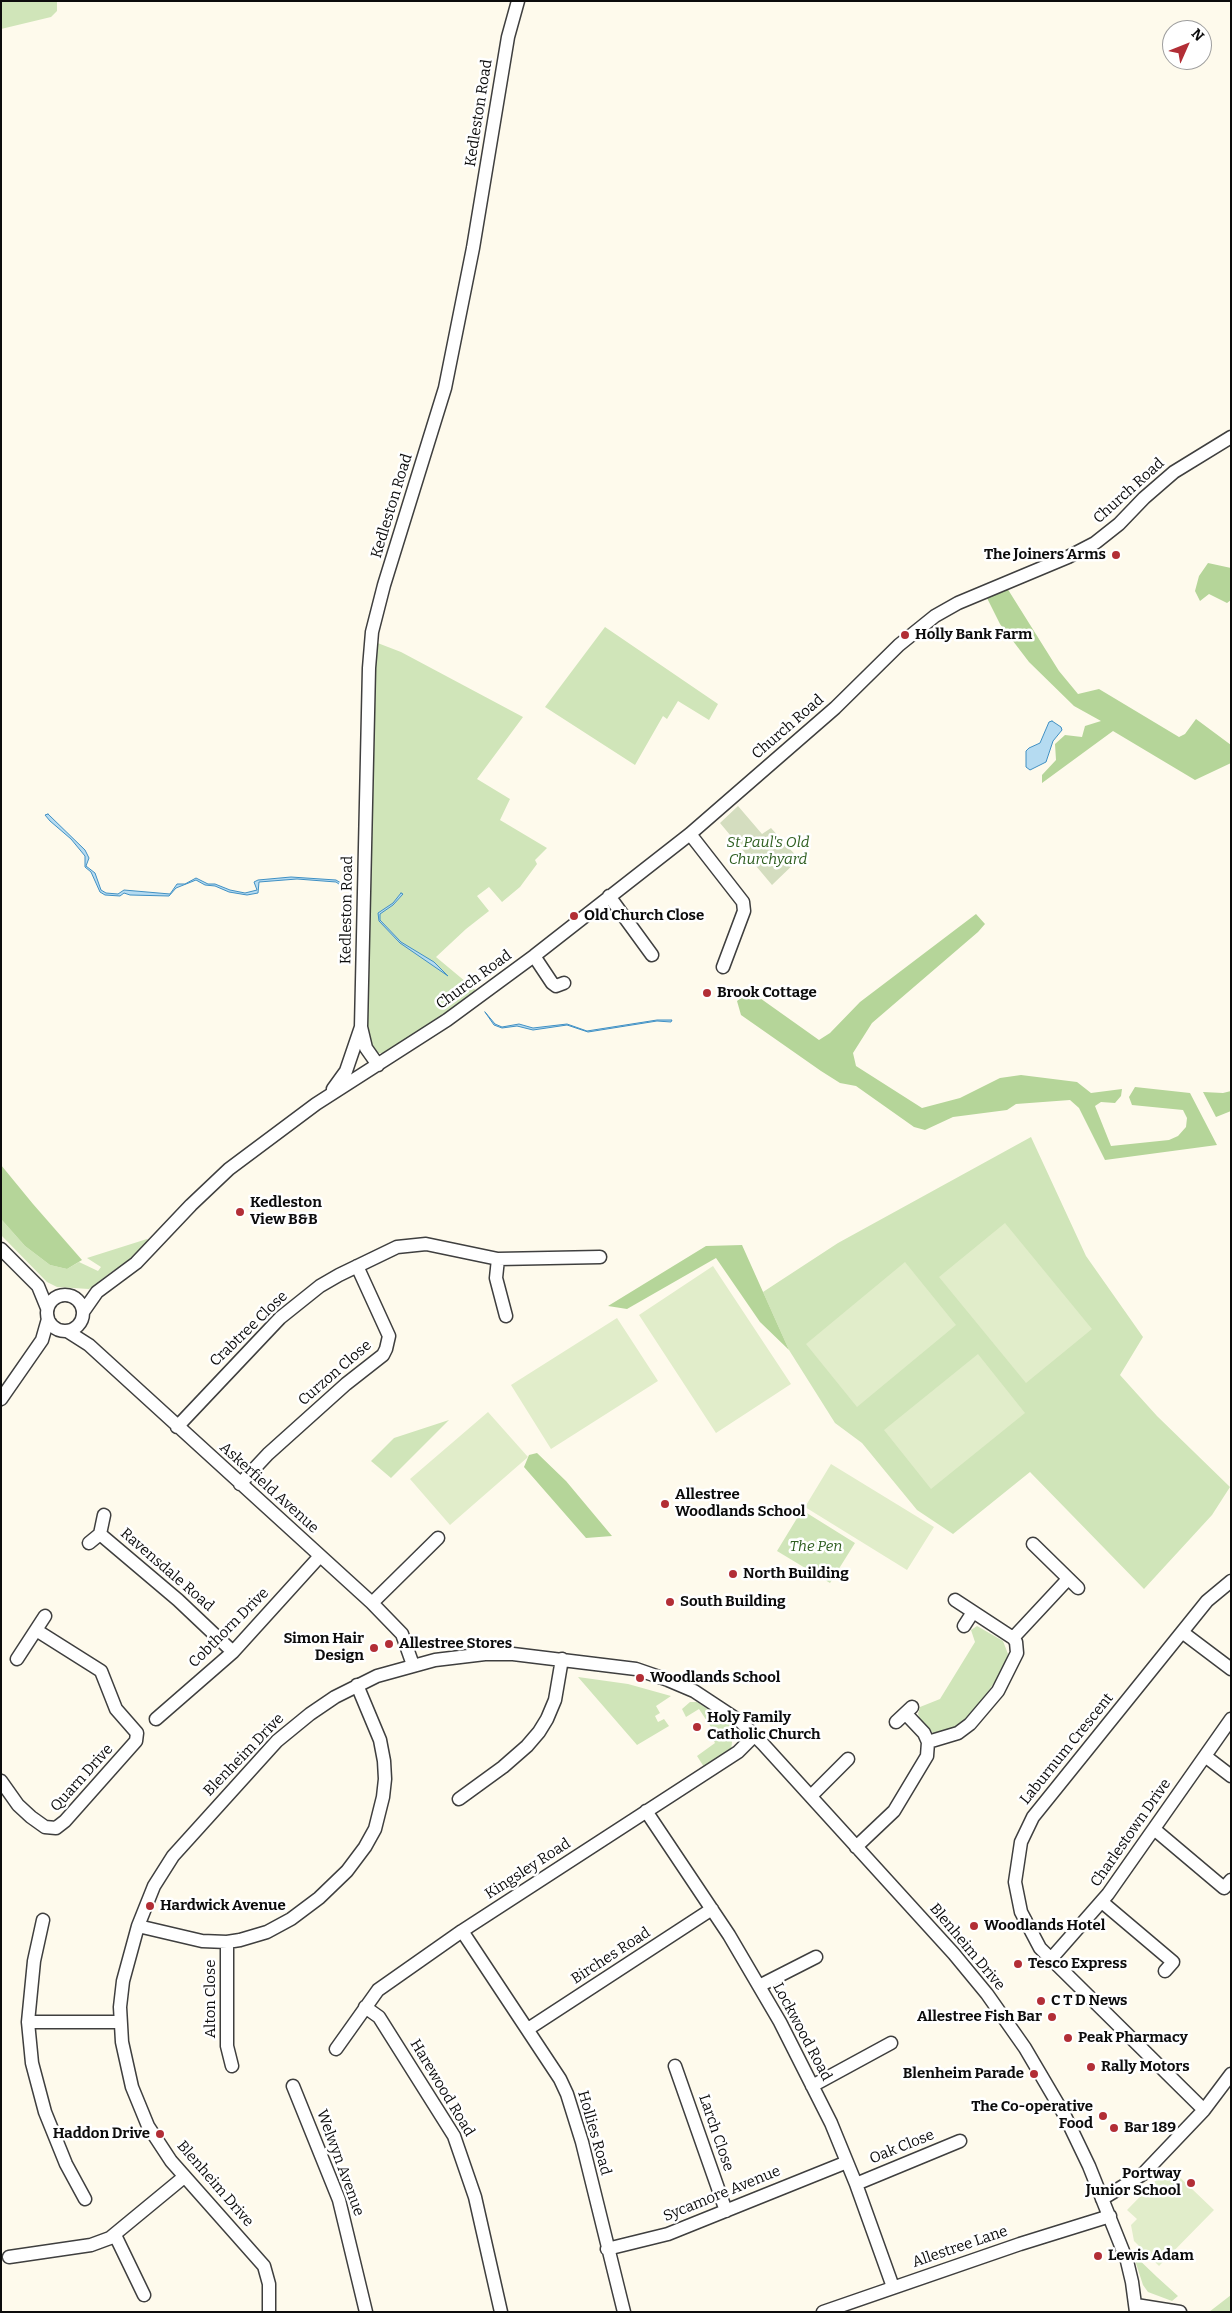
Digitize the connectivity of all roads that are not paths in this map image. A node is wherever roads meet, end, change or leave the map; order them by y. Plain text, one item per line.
1 (518, 1) edge
2 (1231, 437) edge
3 (690, 834) junction
4 (609, 896) junction
5 (534, 956) junction
6 (652, 956) dead end
7 (723, 967) dead end
8 (564, 983) dead end
9 (361, 1027) junction
10 (354, 1048) junction
11 (374, 1068) junction
12 (328, 1096) junction
13 (1, 1249) edge
14 (600, 1257) dead end
15 (498, 1259) junction
16 (357, 1266) junction
17 (38, 1286) junction
18 (97, 1292) junction
19 (67, 1296) junction
20 (47, 1313) junction
21 (82, 1316) junction
22 (506, 1316) dead end
23 (65, 1331) junction
24 (42, 1340) junction
25 (89, 1345) junction
26 (1, 1399) edge
27 (177, 1427) junction
28 (240, 1484) junction
29 (104, 1515) dead end
30 (100, 1534) junction
31 (89, 1543) dead end
32 (1033, 1544) dead end
33 (436, 1545) dead end
34 (320, 1556) junction
35 (1231, 1581) edge
36 (955, 1600) dead end
37 (372, 1603) junction
38 (972, 1612) junction
39 (45, 1616) dead end
40 (964, 1626) dead end
41 (36, 1630) junction
42 (1182, 1632) junction
43 (1012, 1638) junction
44 (233, 1652) junction
45 (17, 1659) dead end
46 (562, 1659) junction
47 (413, 1665) junction
48 (1231, 1669) edge
49 (357, 1685) junction
50 (905, 1714) dead end
51 (156, 1719) dead end
52 (1231, 1719) edge
53 (755, 1735) junction
54 (928, 1742) junction
55 (1205, 1756) junction
56 (848, 1759) dead end
57 (1231, 1776) edge
58 (1, 1780) edge
59 (811, 1796) junction
60 (459, 1799) dead end
61 (646, 1811) junction
62 (1154, 1829) junction
63 (856, 1847) junction
64 (1231, 1880) edge
65 (1102, 1902) junction
66 (712, 1909) junction
67 (43, 1920) dead end
68 (138, 1926) junction
69 (462, 1931) junction
70 (227, 1942) junction
71 (816, 1957) dead end
72 (1050, 1960) junction
73 (1166, 1971) dead end
74 (759, 1986) junction
75 (365, 2007) junction
76 (28, 2022) junction
77 (120, 2022) junction
78 (528, 2029) junction
79 (891, 2043) dead end
80 (336, 2049) dead end
81 (234, 2058) dead end
82 (675, 2066) dead end
83 (1231, 2074) edge
84 (293, 2086) dead end
85 (812, 2086) junction
86 (1204, 2110) junction
87 (960, 2141) dead end
88 (847, 2162) junction
89 (184, 2177) junction
90 (856, 2184) junction
91 (85, 2199) dead end
92 (1102, 2199) junction
93 (726, 2211) junction
94 (1110, 2216) junction
95 (115, 2235) junction
96 (607, 2249) junction
97 (16, 2260) dead end
98 (893, 2287) junction
99 (144, 2295) dead end
100 (1136, 2308) edge
101 (269, 2312) edge
102 (366, 2312) edge
103 (501, 2312) edge
104 (624, 2312) edge
105 (823, 2312) edge
106 (1180, 2312) edge

1 - 9 street, Kedleston Road
2 - 3 street, Church Road
3 - 4 street, Church Road
3 - 7 street
4 - 5 street, Church Road
4 - 6 street
5 - 8 street
5 - 11 street, Church Road
9 - 10 street, Kedleston Road
9 - 11 street, Kedleston Road
10 - 11 street
10 - 12 street, Kedleston Road
11 - 12 street, Kedleston Road
12 - 18 street, Kedleston Road
13 - 17 street
14 - 15 street, Crabtree Close
15 - 16 street, Crabtree Close
15 - 22 street
16 - 27 street, Crabtree Close
16 - 28 street, Curzon Close
17 - 19 street
17 - 20 street
18 - 19 street, Kedleston Road
18 - 21 street, Kedleston Road
19 - 20 street
19 - 21 street
20 - 23 street
20 - 24 street
21 - 23 street
21 - 25 street, Askerfield Avenue
23 - 24 street
23 - 25 street, Askerfield Avenue
24 - 26 street
25 - 27 street, Askerfield Avenue
27 - 28 street, Askerfield Avenue
28 - 34 street, Askerfield Avenue
29 - 30 street, Ravensdale Road
30 - 31 street, Ravensdale Road
30 - 44 street, Ravensdale Road
32 - 43 street
33 - 37 street
34 - 37 street, Askerfield Avenue
34 - 44 street, Cobthorn Drive
35 - 42 street, Laburnum Crescent
36 - 38 street
37 - 47 street, Askerfield Avenue
38 - 40 street
38 - 43 street
39 - 41 street
41 - 45 street
41 - 58 street, Quarn Drive
42 - 48 street
42 - 72 street, Laburnum Crescent
43 - 54 street
44 - 51 street, Cobthorn Drive
46 - 47 street, Blenheim Drive
46 - 53 street, Blenheim Drive
46 - 60 street
47 - 49 street, Blenheim Drive
49 - 68 street, Blenheim Drive
49 - 70 street
50 - 54 street
52 - 55 street, Charlestown Drive
53 - 59 street, Blenheim Drive
53 - 61 street, Kingsley Road
54 - 63 street
55 - 57 street
55 - 62 street, Charlestown Drive
56 - 59 street
59 - 63 street, Blenheim Drive
61 - 66 street, Lockwood Road
61 - 69 street, Kingsley Road
62 - 64 street
62 - 65 street, Charlestown Drive
63 - 92 street, Blenheim Drive
65 - 72 street, Charlestown Drive
65 - 73 street
66 - 74 street, Lockwood Road
66 - 78 street, Birches Road
67 - 76 street
68 - 70 street
68 - 77 street, Blenheim Drive
69 - 75 street, Kingsley Road
69 - 78 street, Hollies Road
70 - 81 street, Alton Close
71 - 74 street
72 - 86 street, Laburnum Crescent
74 - 85 street, Lockwood Road
75 - 80 street, Kingsley Road
75 - 103 street, Harewood Road
76 - 77 street
76 - 91 street
77 - 89 street, Blenheim Drive
78 - 96 street, Hollies Road
79 - 85 street
82 - 93 street, Larch Close
83 - 86 street
84 - 102 street, Welwyn Avenue
85 - 88 street, Lockwood Road
86 - 92 street
87 - 90 street, Oak Close
88 - 90 street, Lockwood Road
88 - 93 street, Sycamore Avenue
89 - 95 street
89 - 101 street, Blenheim Drive
90 - 98 street, Lockwood Road
92 - 94 street, Blenheim Drive
93 - 96 street, Sycamore Avenue
94 - 98 street, Allestree Lane
94 - 100 street, Blenheim Drive
95 - 97 street
95 - 99 street
96 - 104 street, Hollies Road
98 - 105 street, Allestree Lane
100 - 106 street

